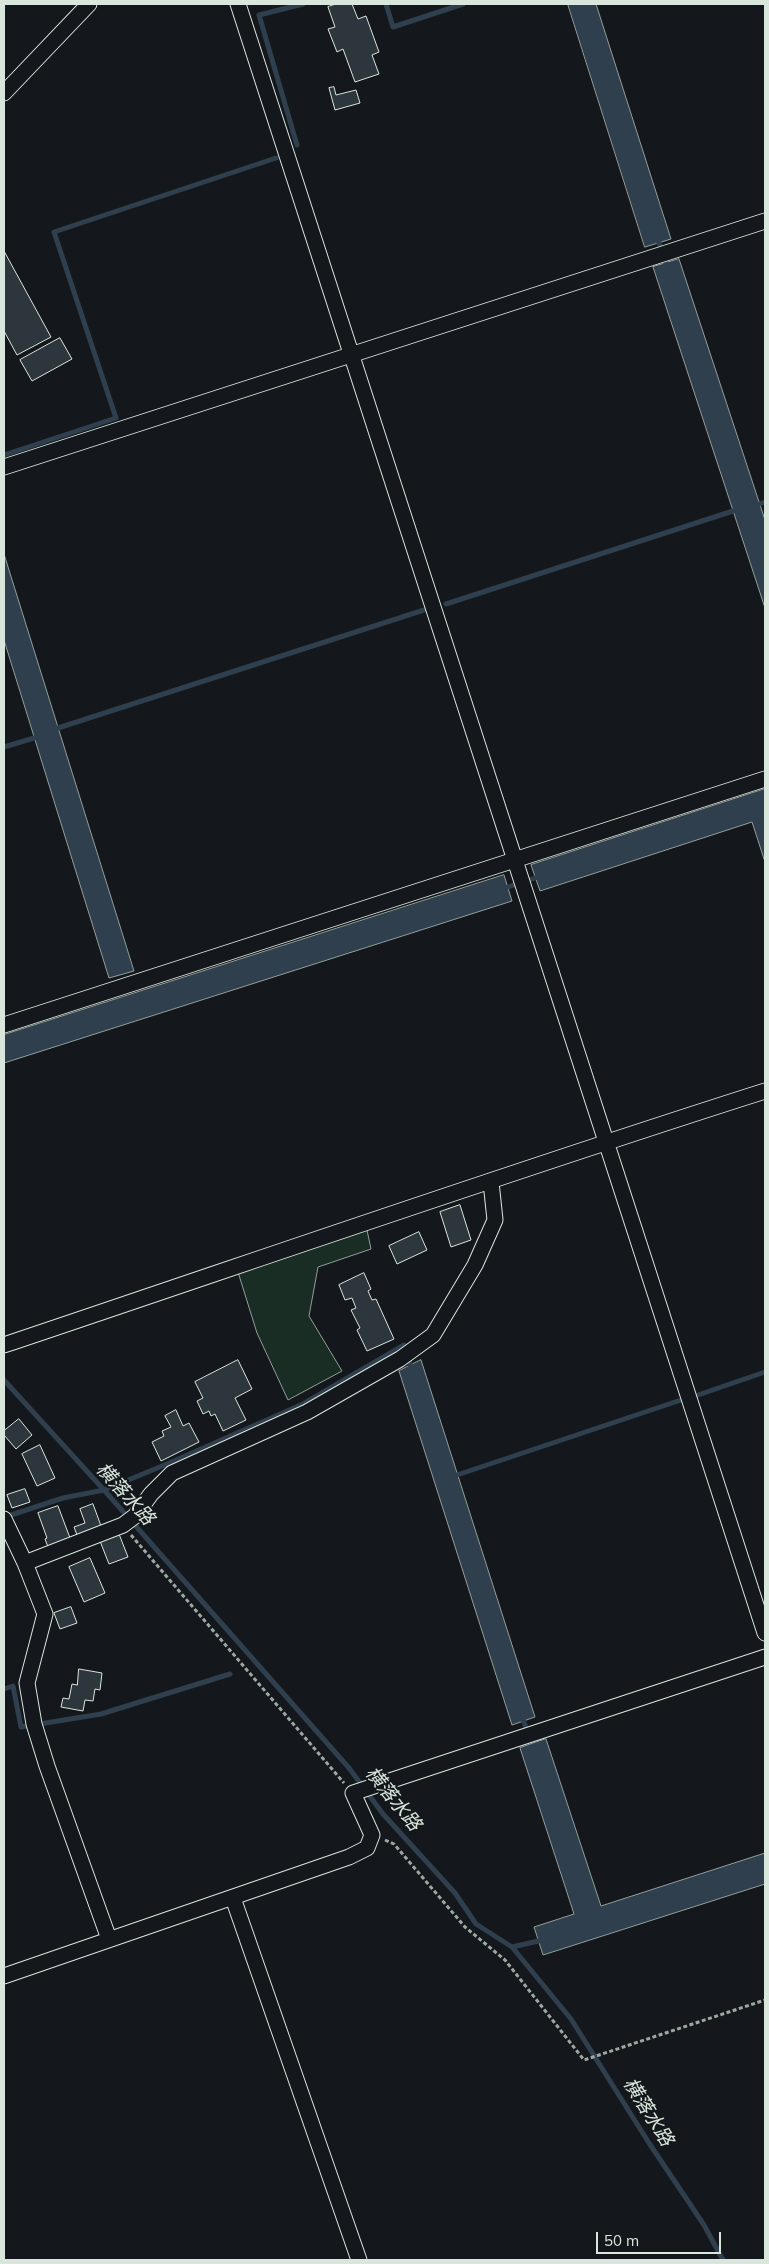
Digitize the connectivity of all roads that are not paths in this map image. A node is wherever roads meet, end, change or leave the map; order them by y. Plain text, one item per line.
1 (89, 4) edge
2 (238, 4) edge
3 (4, 93) edge
4 (765, 221) edge
5 (352, 355) junction
6 (4, 467) edge
7 (765, 779) edge
8 (515, 859) junction
9 (4, 1025) edge
10 (765, 1091) edge
11 (606, 1141) junction
12 (491, 1182) junction
13 (4, 1345) edge
14 (5, 1523) edge
15 (25, 1563) junction
16 (765, 1634) edge
17 (765, 1656) edge
18 (233, 1898) junction
19 (109, 1939) junction
20 (4, 1976) edge
21 (359, 2260) edge

1 - 3 street
2 - 5 street
4 - 5 street
5 - 6 street
5 - 8 street
7 - 8 street
8 - 9 street
8 - 11 street
10 - 11 street
11 - 12 street
11 - 16 street
12 - 13 street
12 - 15 street
14 - 15 street
15 - 19 street
17 - 18 street
18 - 19 street
18 - 21 street
19 - 20 street

